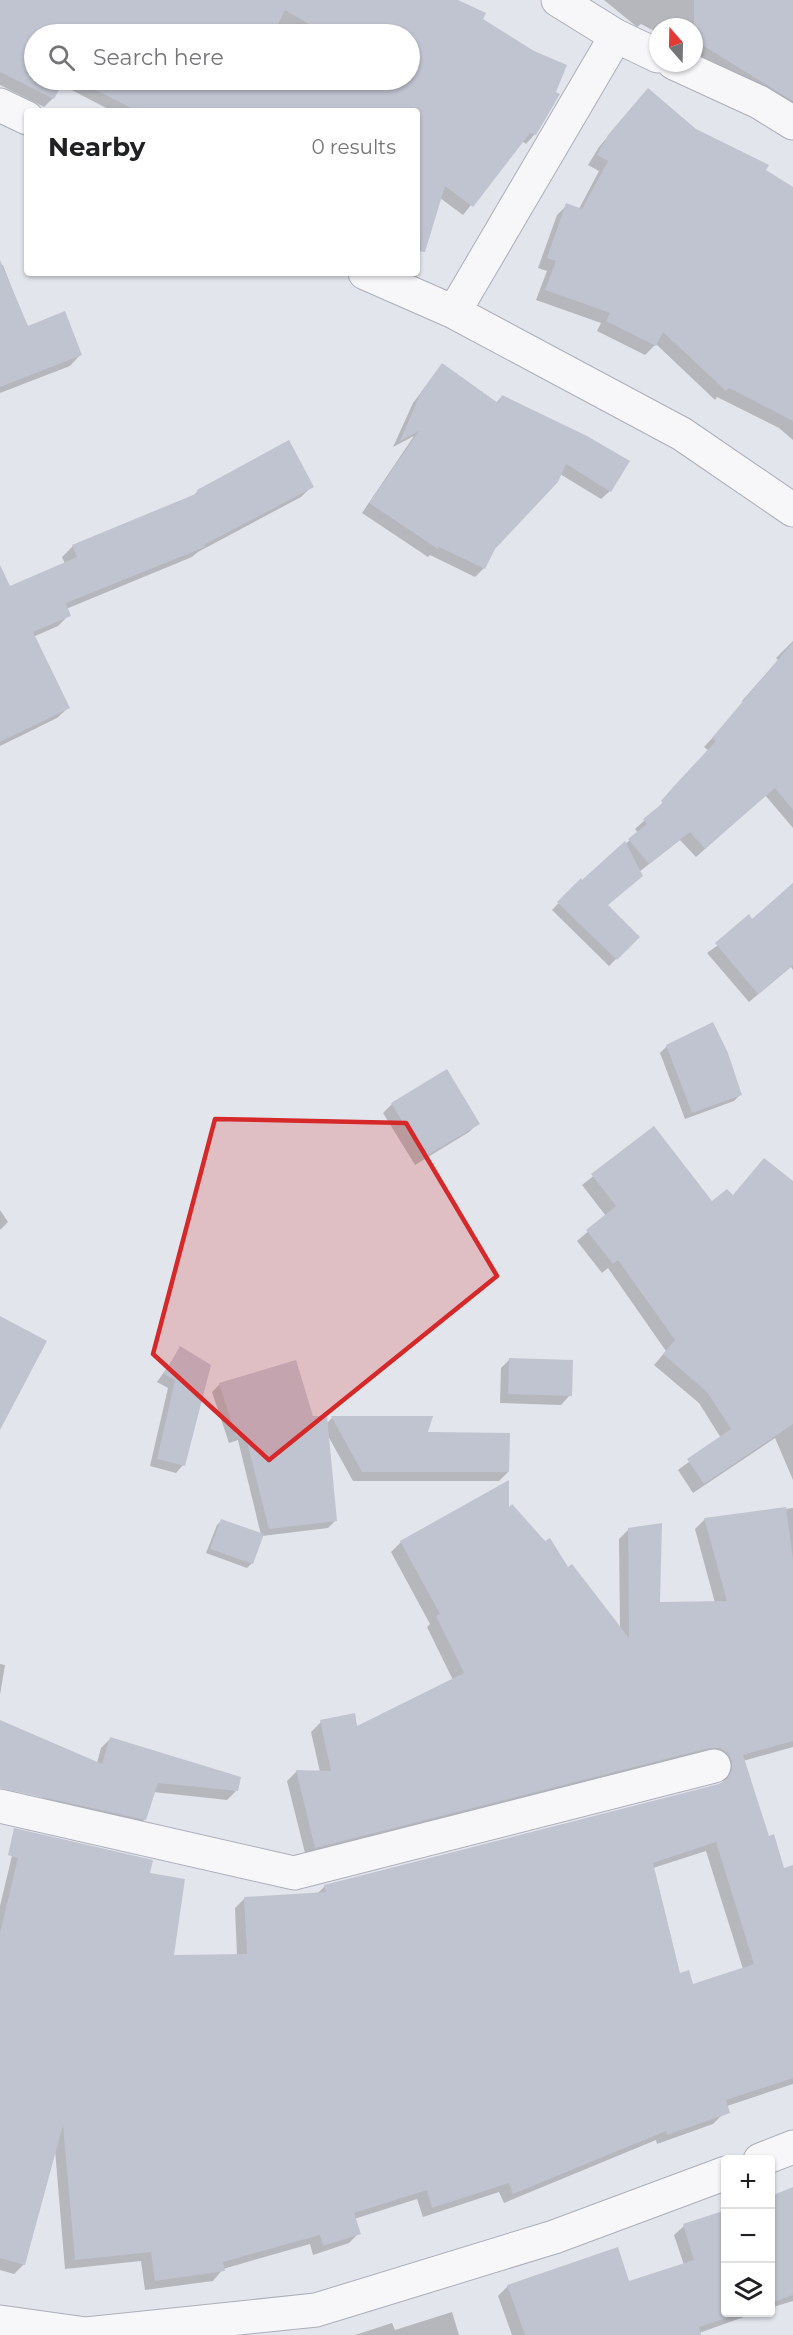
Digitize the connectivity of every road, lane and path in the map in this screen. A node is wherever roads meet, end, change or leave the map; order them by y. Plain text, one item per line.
1 (558, 0) edge
2 (616, 36) junction
3 (649, 52) edge
4 (694, 72) edge
5 (0, 105) edge
6 (24, 117) edge
7 (793, 123) edge
8 (372, 276) edge
9 (454, 312) junction
10 (793, 510) edge
11 (714, 1766) dead end
12 (0, 1806) edge
13 (793, 2147) edge
14 (773, 2155) edge
15 (721, 2174) edge
16 (0, 2322) edge

1 - 2 street
2 - 3 street
2 - 9 street
4 - 7 street
5 - 6 street
8 - 9 street
9 - 10 street
11 - 12 street
13 - 14 street
15 - 16 street

